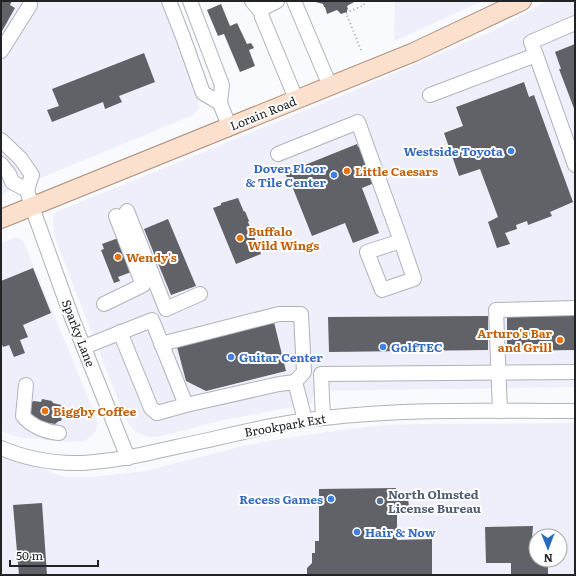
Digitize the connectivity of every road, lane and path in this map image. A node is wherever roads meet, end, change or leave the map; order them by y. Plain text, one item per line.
1 (169, 1) edge
2 (190, 1) edge
3 (252, 1) edge
4 (277, 1) edge
5 (294, 1) edge
6 (363, 1) edge
7 (522, 1) edge
8 (30, 4) dead end
9 (262, 12) junction
10 (575, 23) edge
11 (361, 50) dead end
12 (1, 51) edge
13 (536, 55) junction
14 (330, 86) junction
15 (430, 95) dead end
16 (296, 99) junction
17 (220, 103) junction
18 (229, 126) junction
19 (1, 140) edge
20 (278, 154) dead end
21 (574, 161) edge
22 (1, 164) edge
23 (27, 190) junction
24 (32, 207) junction
25 (1, 219) edge
26 (401, 240) dead end
27 (200, 294) dead end
28 (104, 304) dead end
29 (575, 308) edge
30 (120, 332) junction
31 (161, 344) junction
32 (84, 347) junction
33 (575, 372) edge
34 (499, 373) junction
35 (295, 382) junction
36 (26, 386) dead end
37 (186, 405) junction
38 (500, 411) junction
39 (575, 411) edge
40 (323, 418) junction
41 (305, 420) junction
42 (59, 433) dead end
43 (1, 448) edge
44 (128, 458) junction

1 - 17 street
2 - 17 street
3 - 9 street
4 - 9 street
5 - 14 street
6 - 11 path
7 - 14 main road, Lorain Road
8 - 12 street
9 - 16 street
10 - 13 street
13 - 15 street
13 - 21 street
14 - 16 main road, Lorain Road
16 - 18 main road, Lorain Road
17 - 18 street
18 - 24 main road, Lorain Road
19 - 23 street
20 - 26 street
22 - 23 street
23 - 24 street, Sparky Lane
24 - 25 main road, Lorain Road
24 - 32 street, Sparky Lane
27 - 28 street
29 - 34 street
30 - 31 street
30 - 32 street
30 - 37 street
31 - 35 street
31 - 37 street
32 - 44 street, Sparky Lane
33 - 34 street
34 - 38 street
34 - 40 street
35 - 37 street
35 - 41 street
36 - 42 street
38 - 39 street, Brookpark Ext
38 - 40 street, Brookpark Ext
40 - 41 street, Brookpark Ext
41 - 44 street, Brookpark Ext
43 - 44 street, Brookpark Ext

